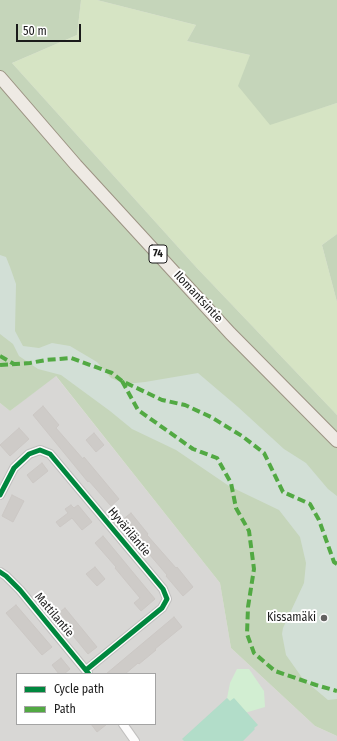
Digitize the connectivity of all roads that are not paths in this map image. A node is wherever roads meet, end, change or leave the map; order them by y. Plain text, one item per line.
1 (0, 77) edge
2 (337, 441) edge
3 (0, 495) edge
4 (0, 572) edge
5 (87, 672) edge
6 (124, 725) edge
7 (135, 741) edge

1 - 2 main road, Ilomantsintie / 74
3 - 5 street, Hyväriläntie
4 - 5 street, Mattilantie
6 - 7 street

